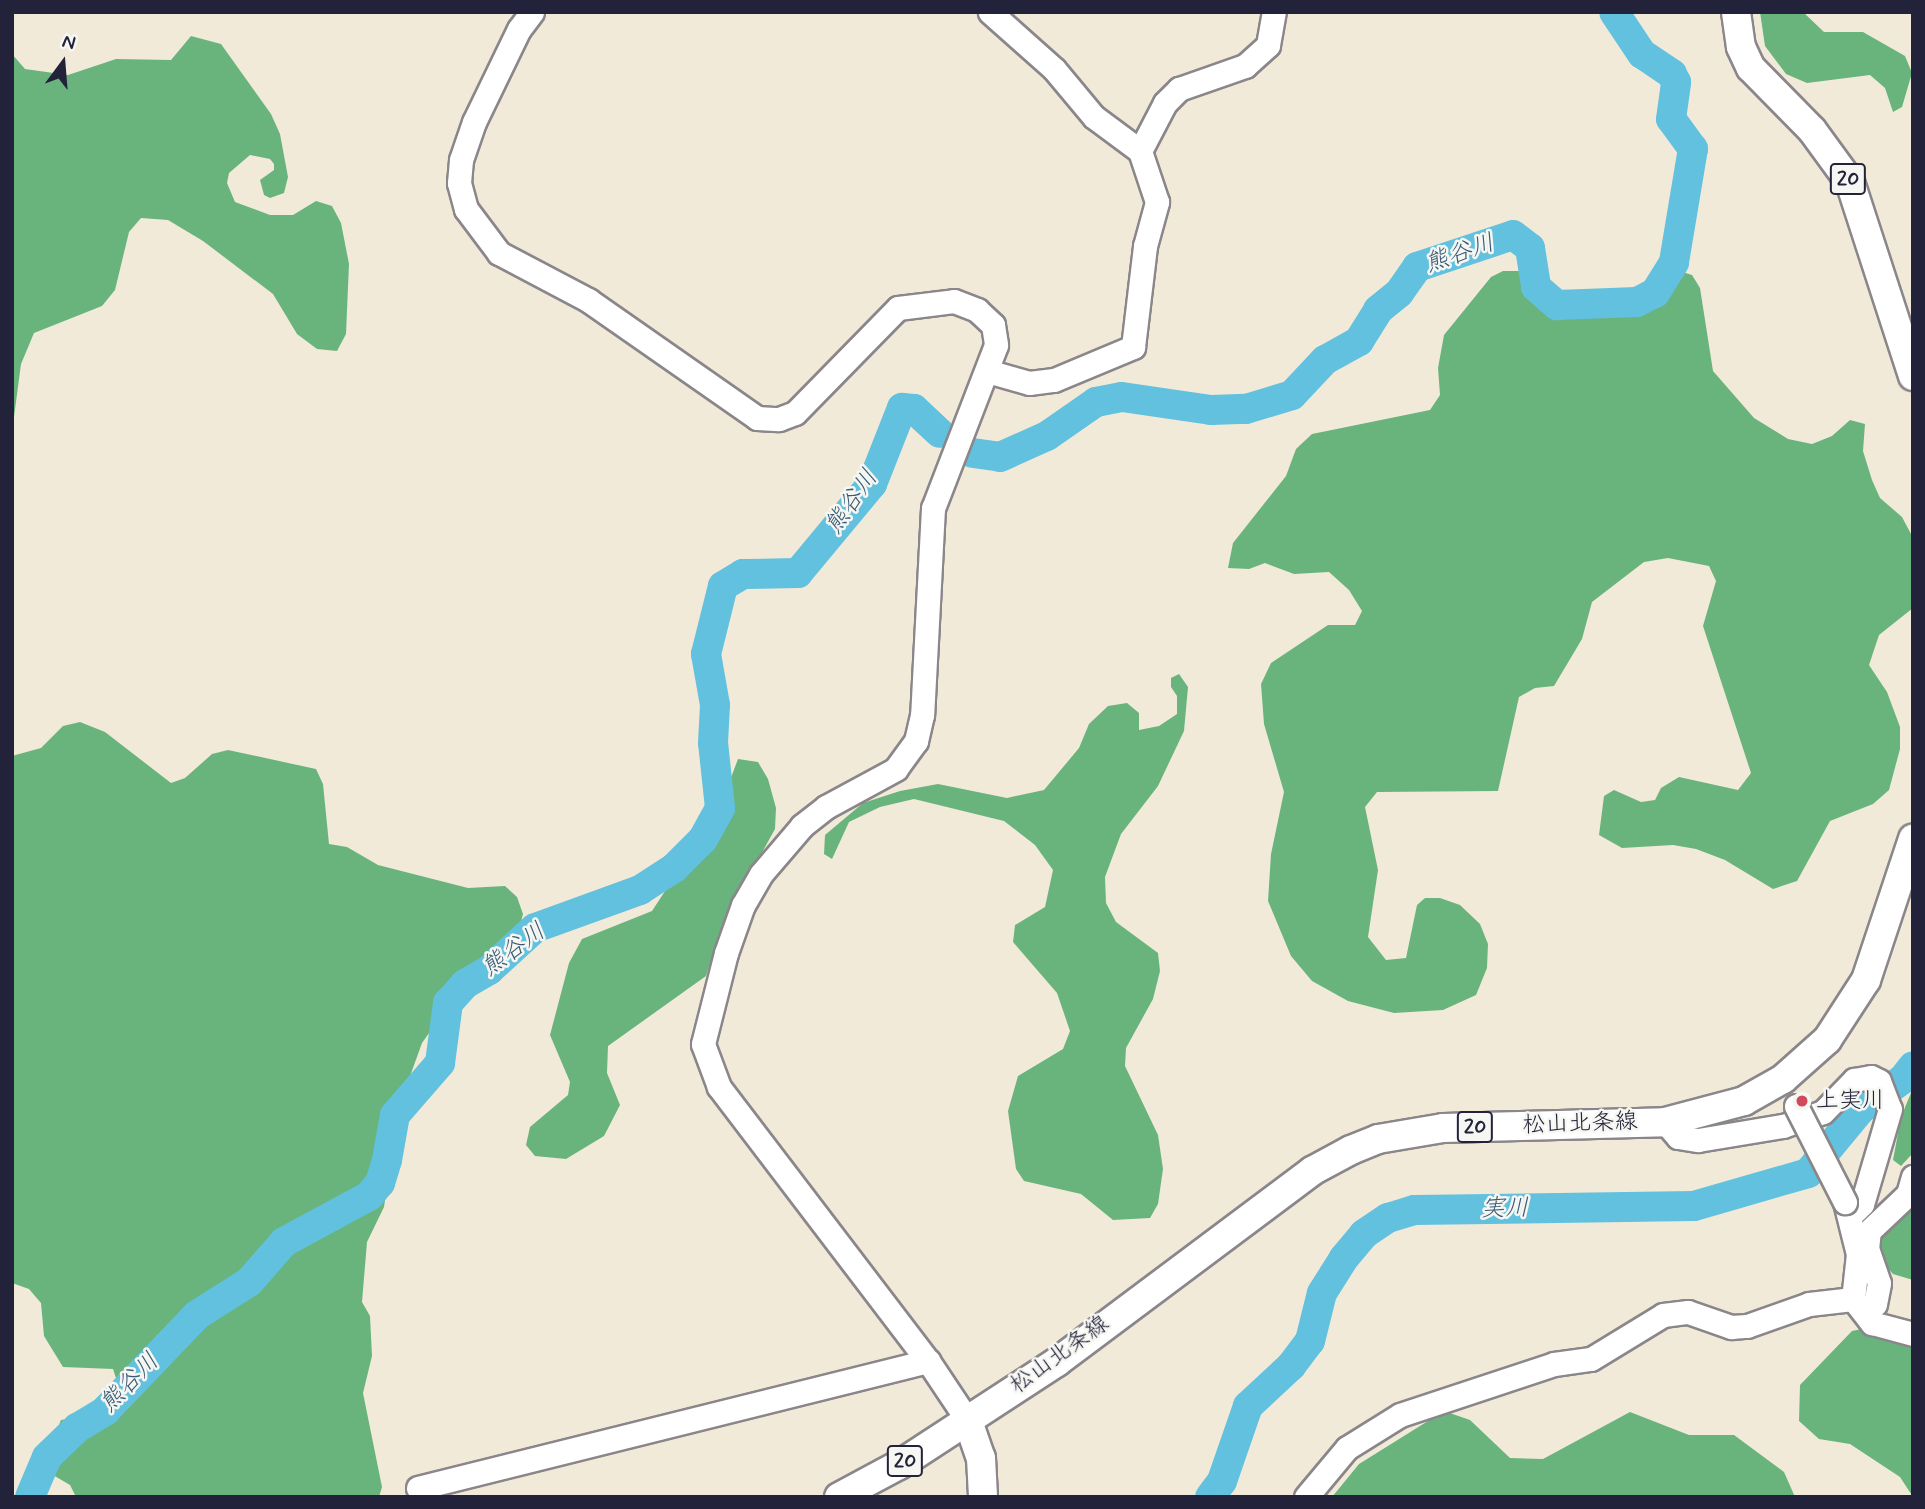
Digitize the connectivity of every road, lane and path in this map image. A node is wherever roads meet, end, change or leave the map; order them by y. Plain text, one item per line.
1 (532, 12) edge
2 (990, 12) edge
3 (1274, 12) edge
4 (1736, 12) edge
5 (1140, 151) junction
6 (987, 371) junction
7 (1913, 376) edge
8 (1913, 839) edge
9 (1907, 877) edge
10 (1783, 1079) junction
11 (1665, 1122) junction
12 (1913, 1177) edge
13 (1848, 1208) junction
14 (1858, 1305) junction
15 (1913, 1334) edge
16 (928, 1362) junction
17 (968, 1421) junction
18 (418, 1488) dead end
19 (839, 1497) edge
20 (983, 1497) edge
21 (1306, 1497) edge

1 - 6 street
2 - 5 street
3 - 5 street
4 - 7 main road, 20
5 - 6 street
6 - 16 street
8 - 9 main road, 松山北条線 / 20
9 - 10 main road, 松山北条線 / 20
10 - 11 main road, 松山北条線 / 20
10 - 13 street, bridge
11 - 13 street
11 - 17 main road, 松山北条線 / 20
12 - 14 street
13 - 14 street
14 - 15 street
14 - 21 street
16 - 17 street
16 - 18 street
17 - 19 main road, 松山北条線 / 20
17 - 20 main road

